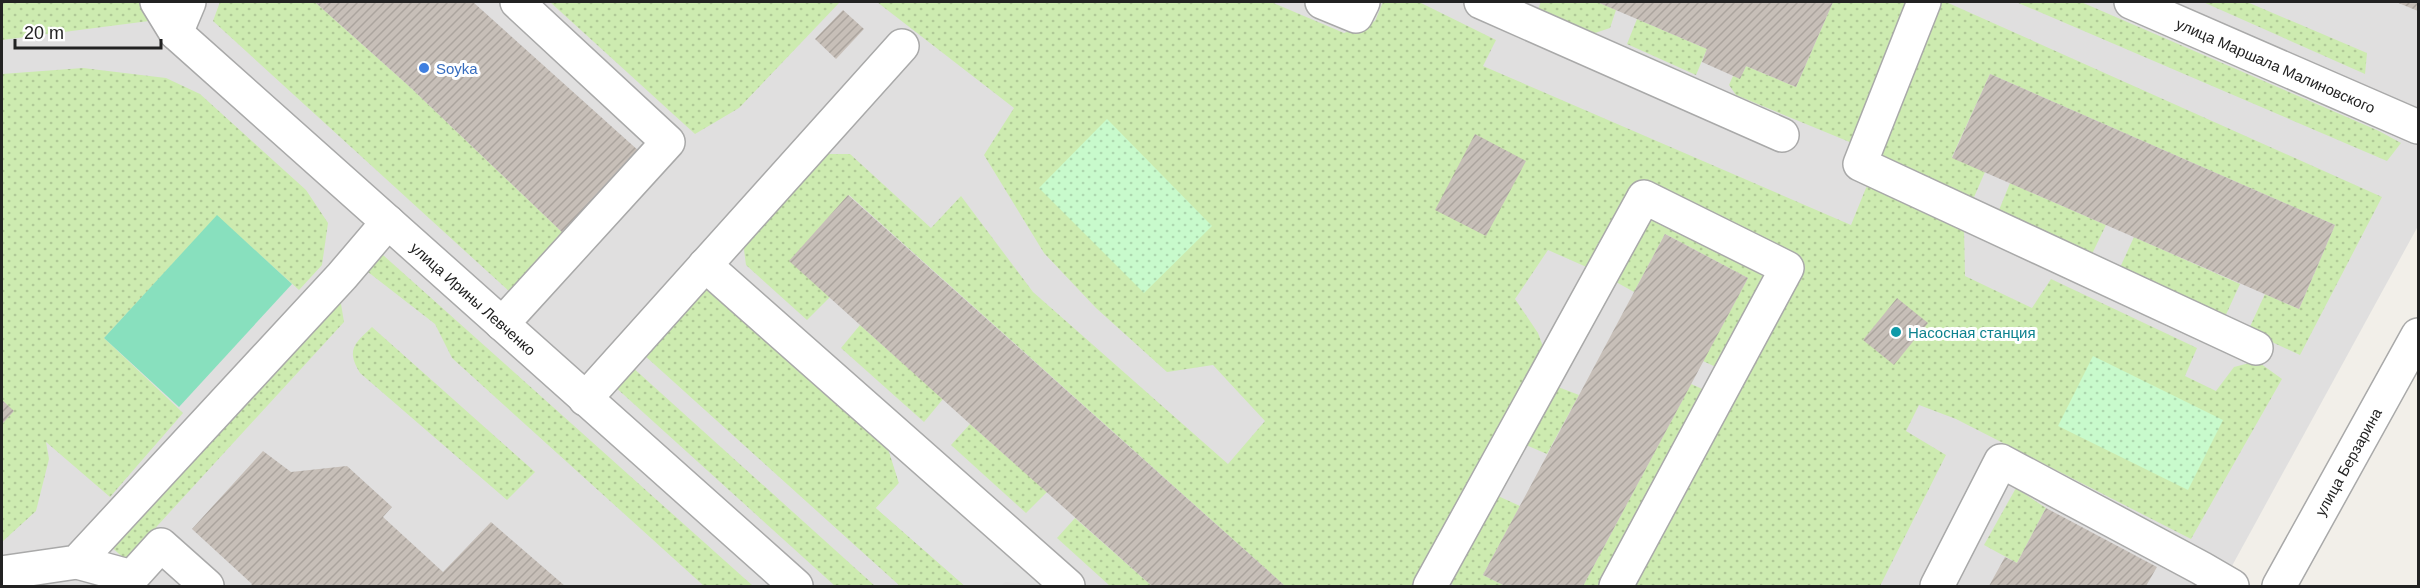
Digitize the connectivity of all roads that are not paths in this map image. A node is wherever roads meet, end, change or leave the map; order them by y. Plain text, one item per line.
1 (157, 2) edge
2 (189, 2) edge
3 (517, 2) edge
4 (1322, 2) edge
5 (1363, 2) edge
6 (1481, 2) edge
7 (1924, 2) edge
8 (2132, 2) edge
9 (176, 33) junction
10 (902, 46) dead end
11 (2418, 127) edge
12 (1782, 135) dead end
13 (388, 222) junction
14 (705, 264) junction
15 (502, 324) junction
16 (2418, 335) edge
17 (2256, 348) dead end
18 (585, 399) junction
19 (77, 562) junction
20 (2, 573) edge
21 (207, 586) edge
22 (795, 586) edge
23 (1068, 586) edge
24 (1430, 586) edge
25 (1616, 586) edge
26 (1937, 586) edge
27 (2232, 586) edge
28 (2279, 586) edge

1 - 9 street, улица Ирины Левченко
2 - 9 street
3 - 15 street
4 - 5 street
6 - 12 street
7 - 17 street
8 - 11 street, улица Маршала Малиновского
9 - 13 street, улица Ирины Левченко
10 - 14 street
13 - 15 street, улица Ирины Левченко
13 - 19 street
14 - 18 street
14 - 23 street
15 - 18 street, улица Ирины Левченко
16 - 28 street, улица Берзарина
18 - 22 street, улица Ирины Левченко
19 - 20 street
19 - 21 street
24 - 25 street
26 - 27 street

